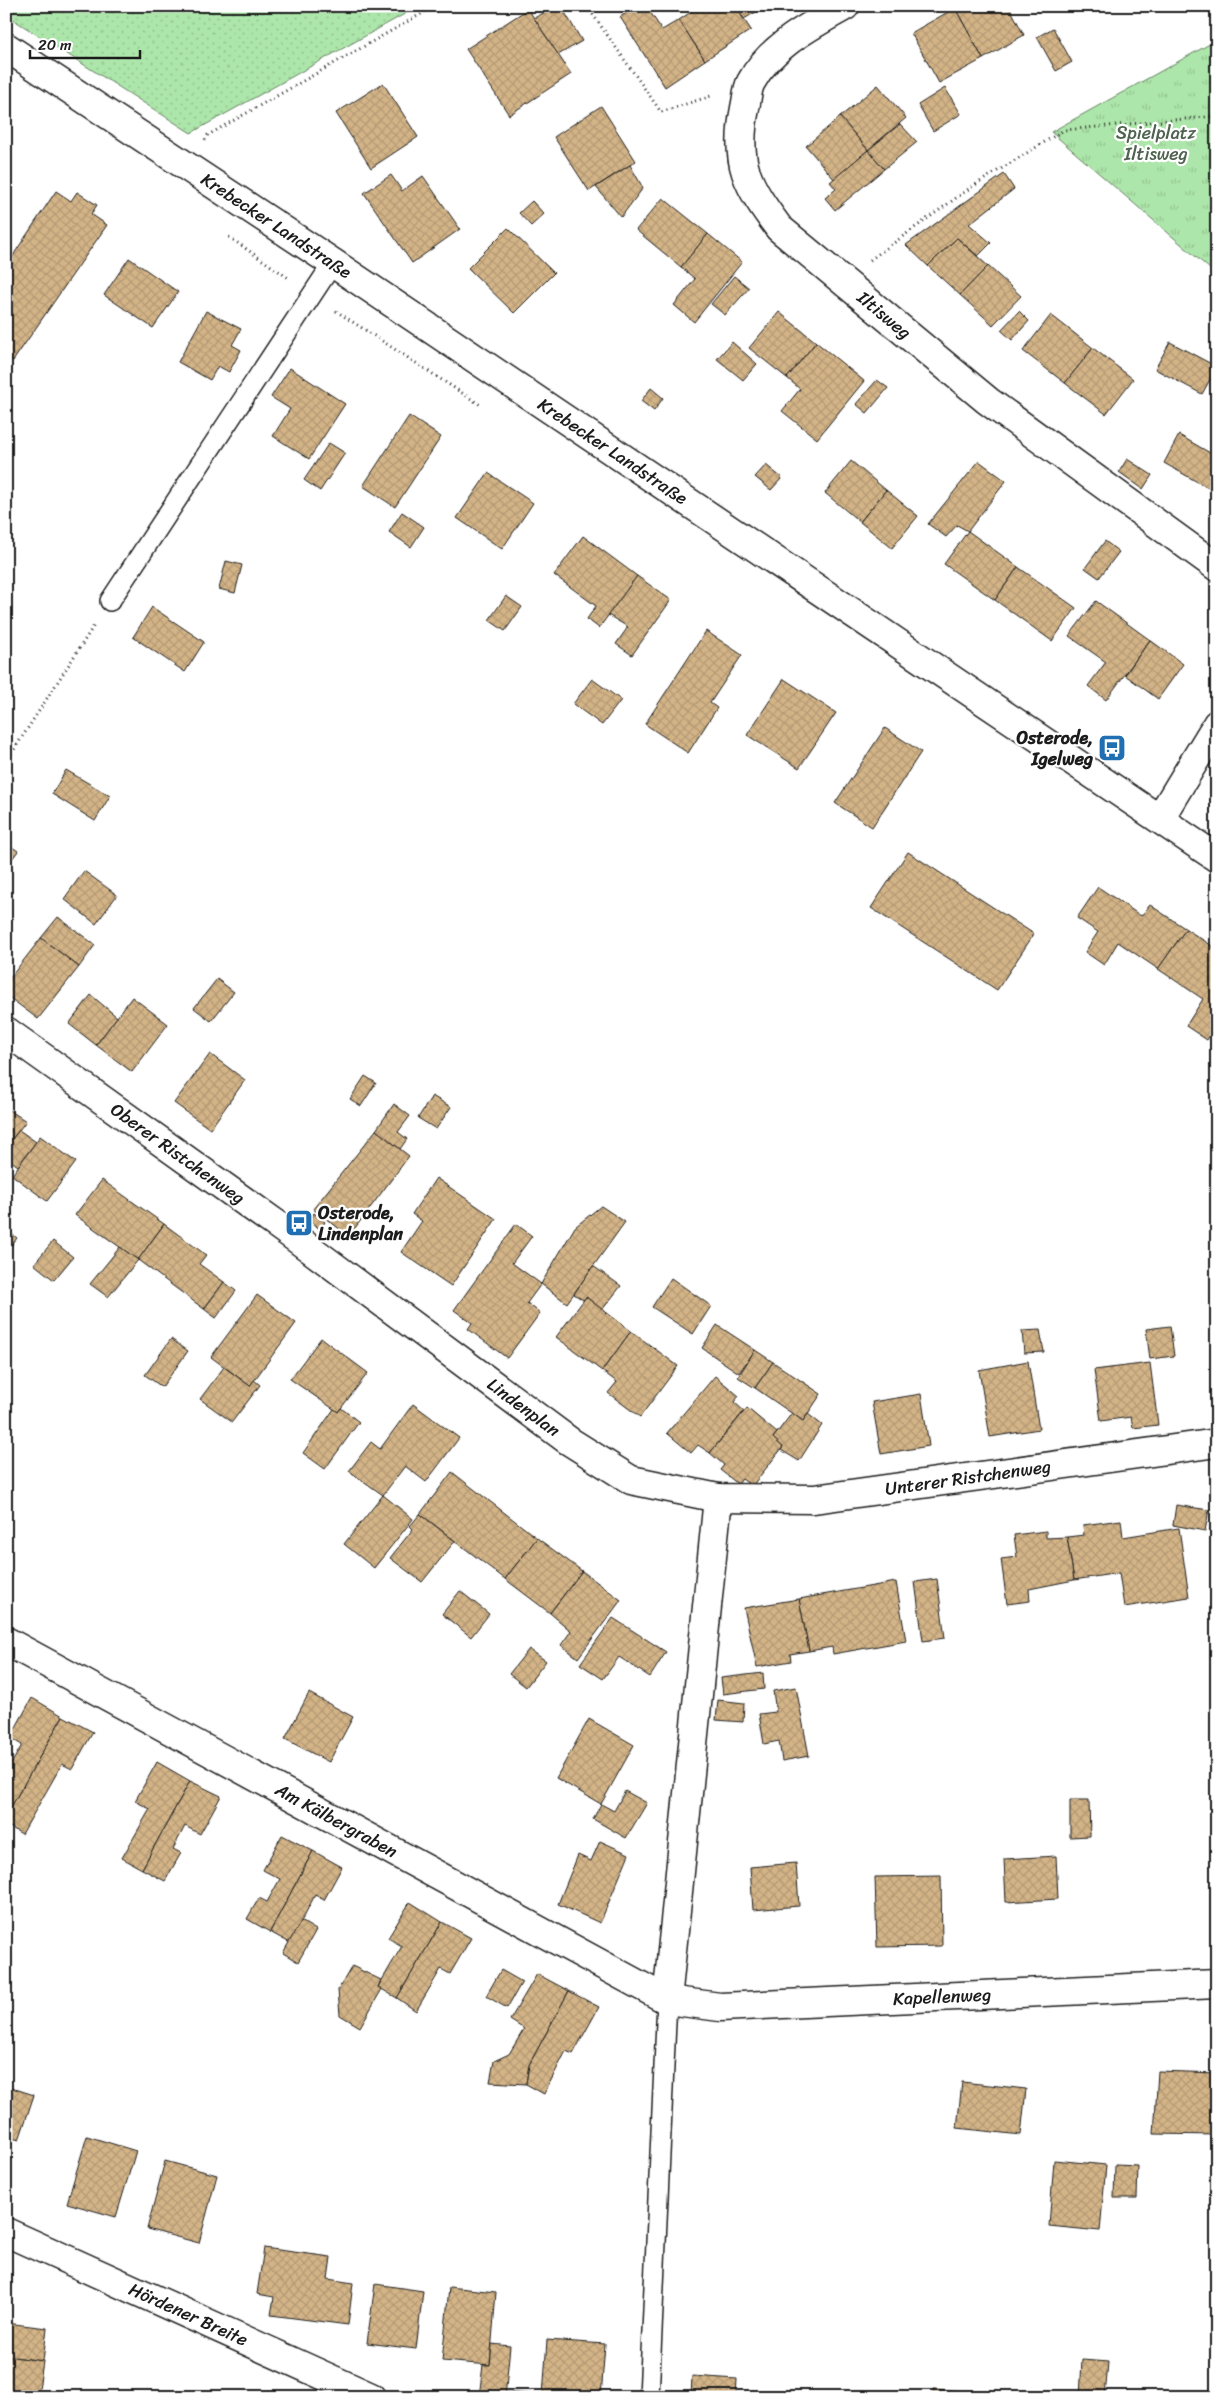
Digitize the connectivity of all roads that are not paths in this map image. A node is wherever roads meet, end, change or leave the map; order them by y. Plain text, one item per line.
1 (845, 6) edge
2 (6, 47) edge
3 (333, 263) junction
4 (1217, 567) edge
5 (110, 601) road end
6 (1217, 724) edge
7 (1160, 818) junction
8 (1217, 858) edge
9 (6, 1031) edge
10 (349, 1278) joint
11 (1217, 1444) edge
12 (718, 1498) junction
13 (6, 1641) edge
14 (1217, 1984) edge
15 (667, 2000) junction
16 (6, 2232) edge
17 (371, 2397) edge
18 (650, 2397) edge

1 - 4 street, Iltisweg
2 - 3 street, Krebecker Landstraße
3 - 5 lane
3 - 7 street, Krebecker Landstraße
6 - 7 street
7 - 8 street, Krebecker Landstraße
9 - 10 street, Oberer Ristchenweg
10 - 12 street, Lindenplan
11 - 12 street, Unterer Ristchenweg
12 - 15 street
13 - 15 street, Am Kälbergraben
14 - 15 street, Kapellenweg
15 - 18 lane
16 - 17 street, Hördener Breite

